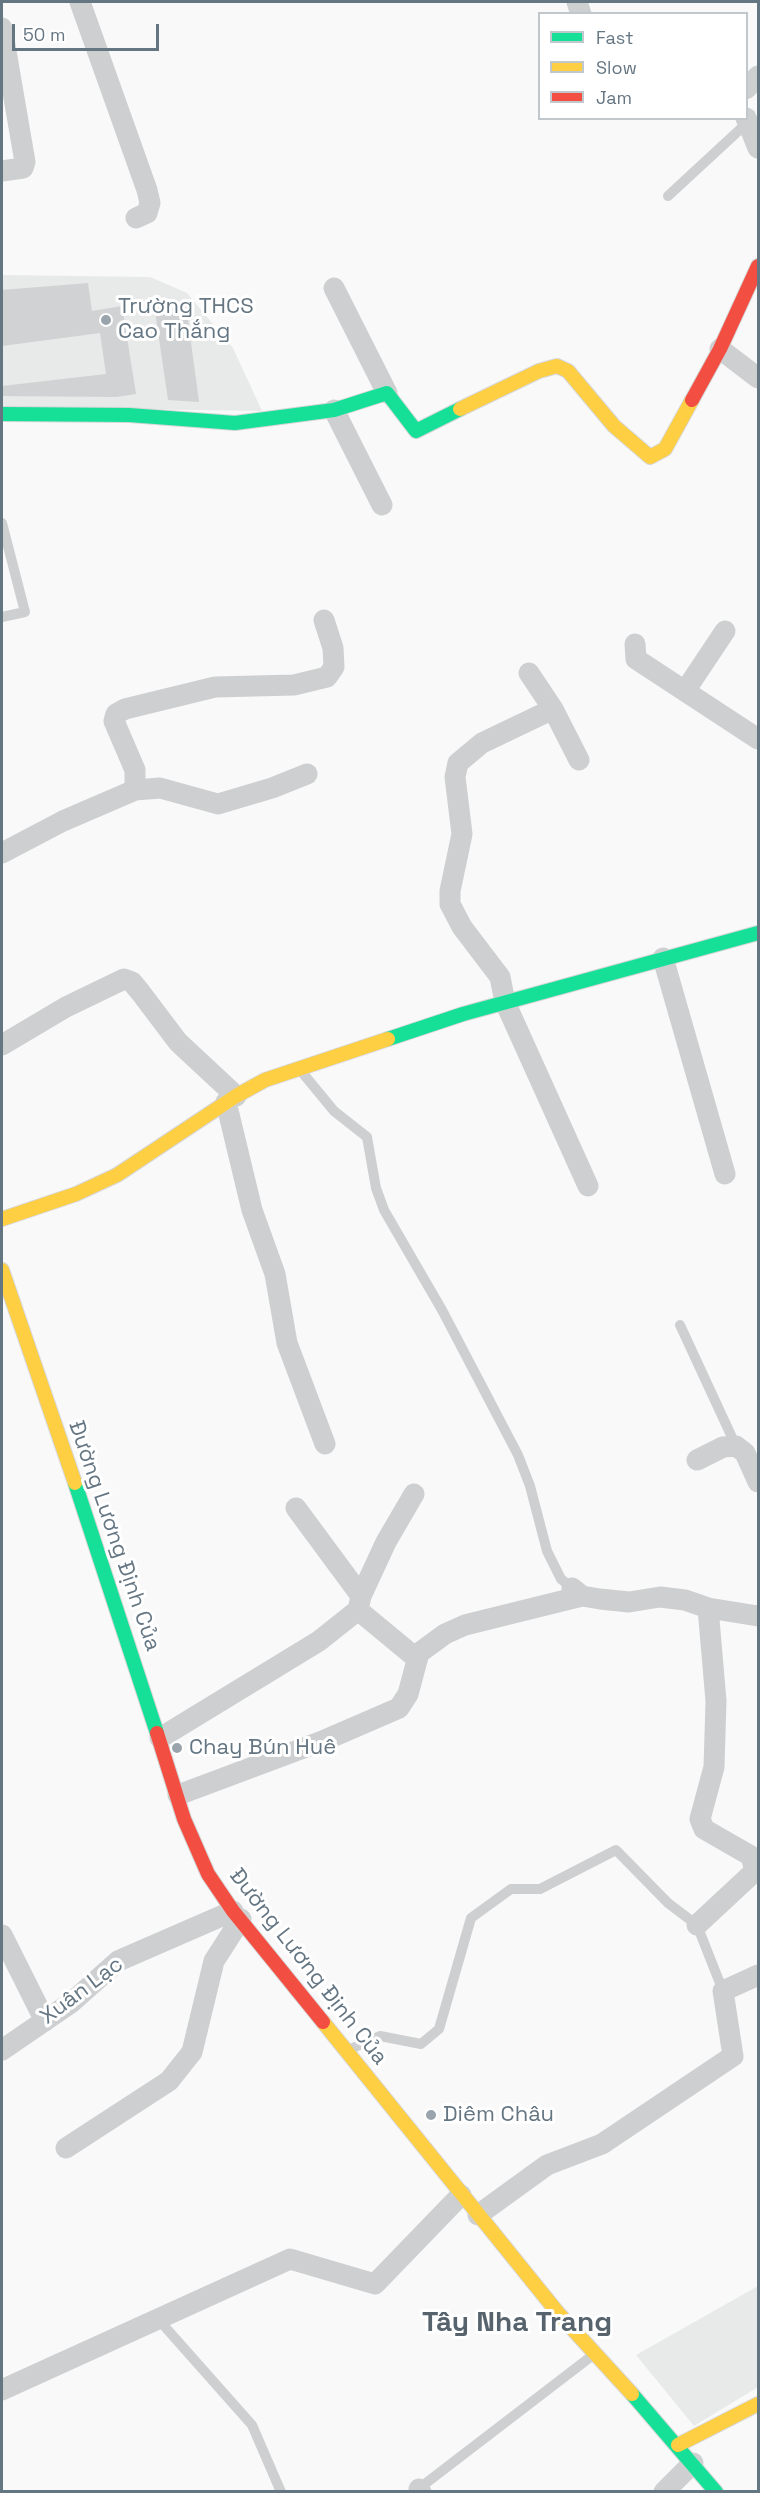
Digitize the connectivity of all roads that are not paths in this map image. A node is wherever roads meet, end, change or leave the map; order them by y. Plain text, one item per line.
1 (80, 2) edge
2 (2, 28) edge
3 (759, 76) edge
4 (748, 88) edge
5 (747, 121) edge
6 (759, 148) edge
7 (2, 171) edge
8 (668, 196) dead end
9 (136, 218) dead end
10 (759, 266) edge
11 (334, 288) dead end
12 (720, 349) junction
13 (759, 378) edge
14 (387, 393) junction
15 (334, 410) junction
16 (2, 414) edge
17 (382, 504) dead end
18 (2, 523) edge
19 (2, 617) edge
20 (324, 620) dead end
21 (724, 631) dead end
22 (635, 644) dead end
23 (529, 673) dead end
24 (685, 690) junction
25 (553, 709) junction
26 (759, 739) edge
27 (579, 760) dead end
28 (306, 774) dead end
29 (135, 790) junction
30 (2, 853) edge
31 (759, 933) edge
32 (663, 958) junction
33 (505, 1002) junction
34 (2, 1045) edge
35 (299, 1068) junction
36 (231, 1099) junction
37 (725, 1174) dead end
38 (588, 1186) dead end
39 (2, 1219) edge
40 (3, 1280) edge
41 (680, 1325) dead end
42 (325, 1444) dead end
43 (736, 1446) junction
44 (697, 1460) dead end
45 (759, 1482) edge
46 (414, 1494) dead end
47 (296, 1508) dead end
48 (577, 1592) junction
49 (359, 1603) junction
50 (708, 1608) junction
51 (759, 1616) edge
52 (416, 1658) junction
53 (160, 1738) junction
54 (178, 1795) junction
55 (237, 1915) junction
56 (697, 1925) junction
57 (2, 1935) edge
58 (759, 1975) edge
59 (723, 1991) junction
60 (45, 2021) junction
61 (2, 2050) edge
62 (348, 2050) junction
63 (66, 2148) dead end
64 (461, 2195) junction
65 (478, 2215) junction
66 (158, 2319) junction
67 (596, 2353) junction
68 (2, 2390) edge
69 (759, 2404) edge
70 (678, 2445) junction
71 (693, 2463) junction
72 (418, 2491) edge
73 (281, 2492) edge
74 (664, 2492) edge
75 (716, 2492) edge

1 - 9 street
2 - 7 street
3 - 4 street
5 - 6 street
5 - 8 lane
10 - 12 street
11 - 14 street
12 - 13 street
12 - 14 street
14 - 15 street
15 - 16 street
15 - 17 street
18 - 19 lane
20 - 29 street
21 - 24 street
22 - 24 street
23 - 25 street
24 - 26 street
25 - 27 street
25 - 33 street
28 - 29 street
29 - 30 street
31 - 32 street
32 - 33 street
32 - 37 street
33 - 35 street
33 - 38 street
34 - 36 street
35 - 36 street
35 - 48 lane
36 - 39 street
36 - 42 street
40 - 53 street, Đường Lương Định Của
41 - 43 lane
43 - 44 street
43 - 45 street
46 - 49 street
47 - 49 street
48 - 50 street
48 - 52 street
49 - 52 street
49 - 53 street
50 - 51 street
50 - 56 street
52 - 54 street
53 - 54 street, Đường Lương Định Của
54 - 55 street, Đường Lương Định Của
55 - 60 street, Xuân Lạc
55 - 62 street, Đường Lương Định Của
55 - 63 street
56 - 59 lane
56 - 62 lane
57 - 60 street
58 - 59 street
59 - 65 street
60 - 61 street, Xuân Lạc
62 - 64 street, Đường Lương Định Của
64 - 65 street, Đường Lương Định Của
64 - 66 street
65 - 67 street, Đường Lương Định Của
66 - 68 street
66 - 73 lane
67 - 70 street, Đường Lương Định Của
67 - 72 lane
69 - 70 street
70 - 71 street, Đường Lương Định Của
71 - 74 street
71 - 75 street, Đường Lương Định Của

